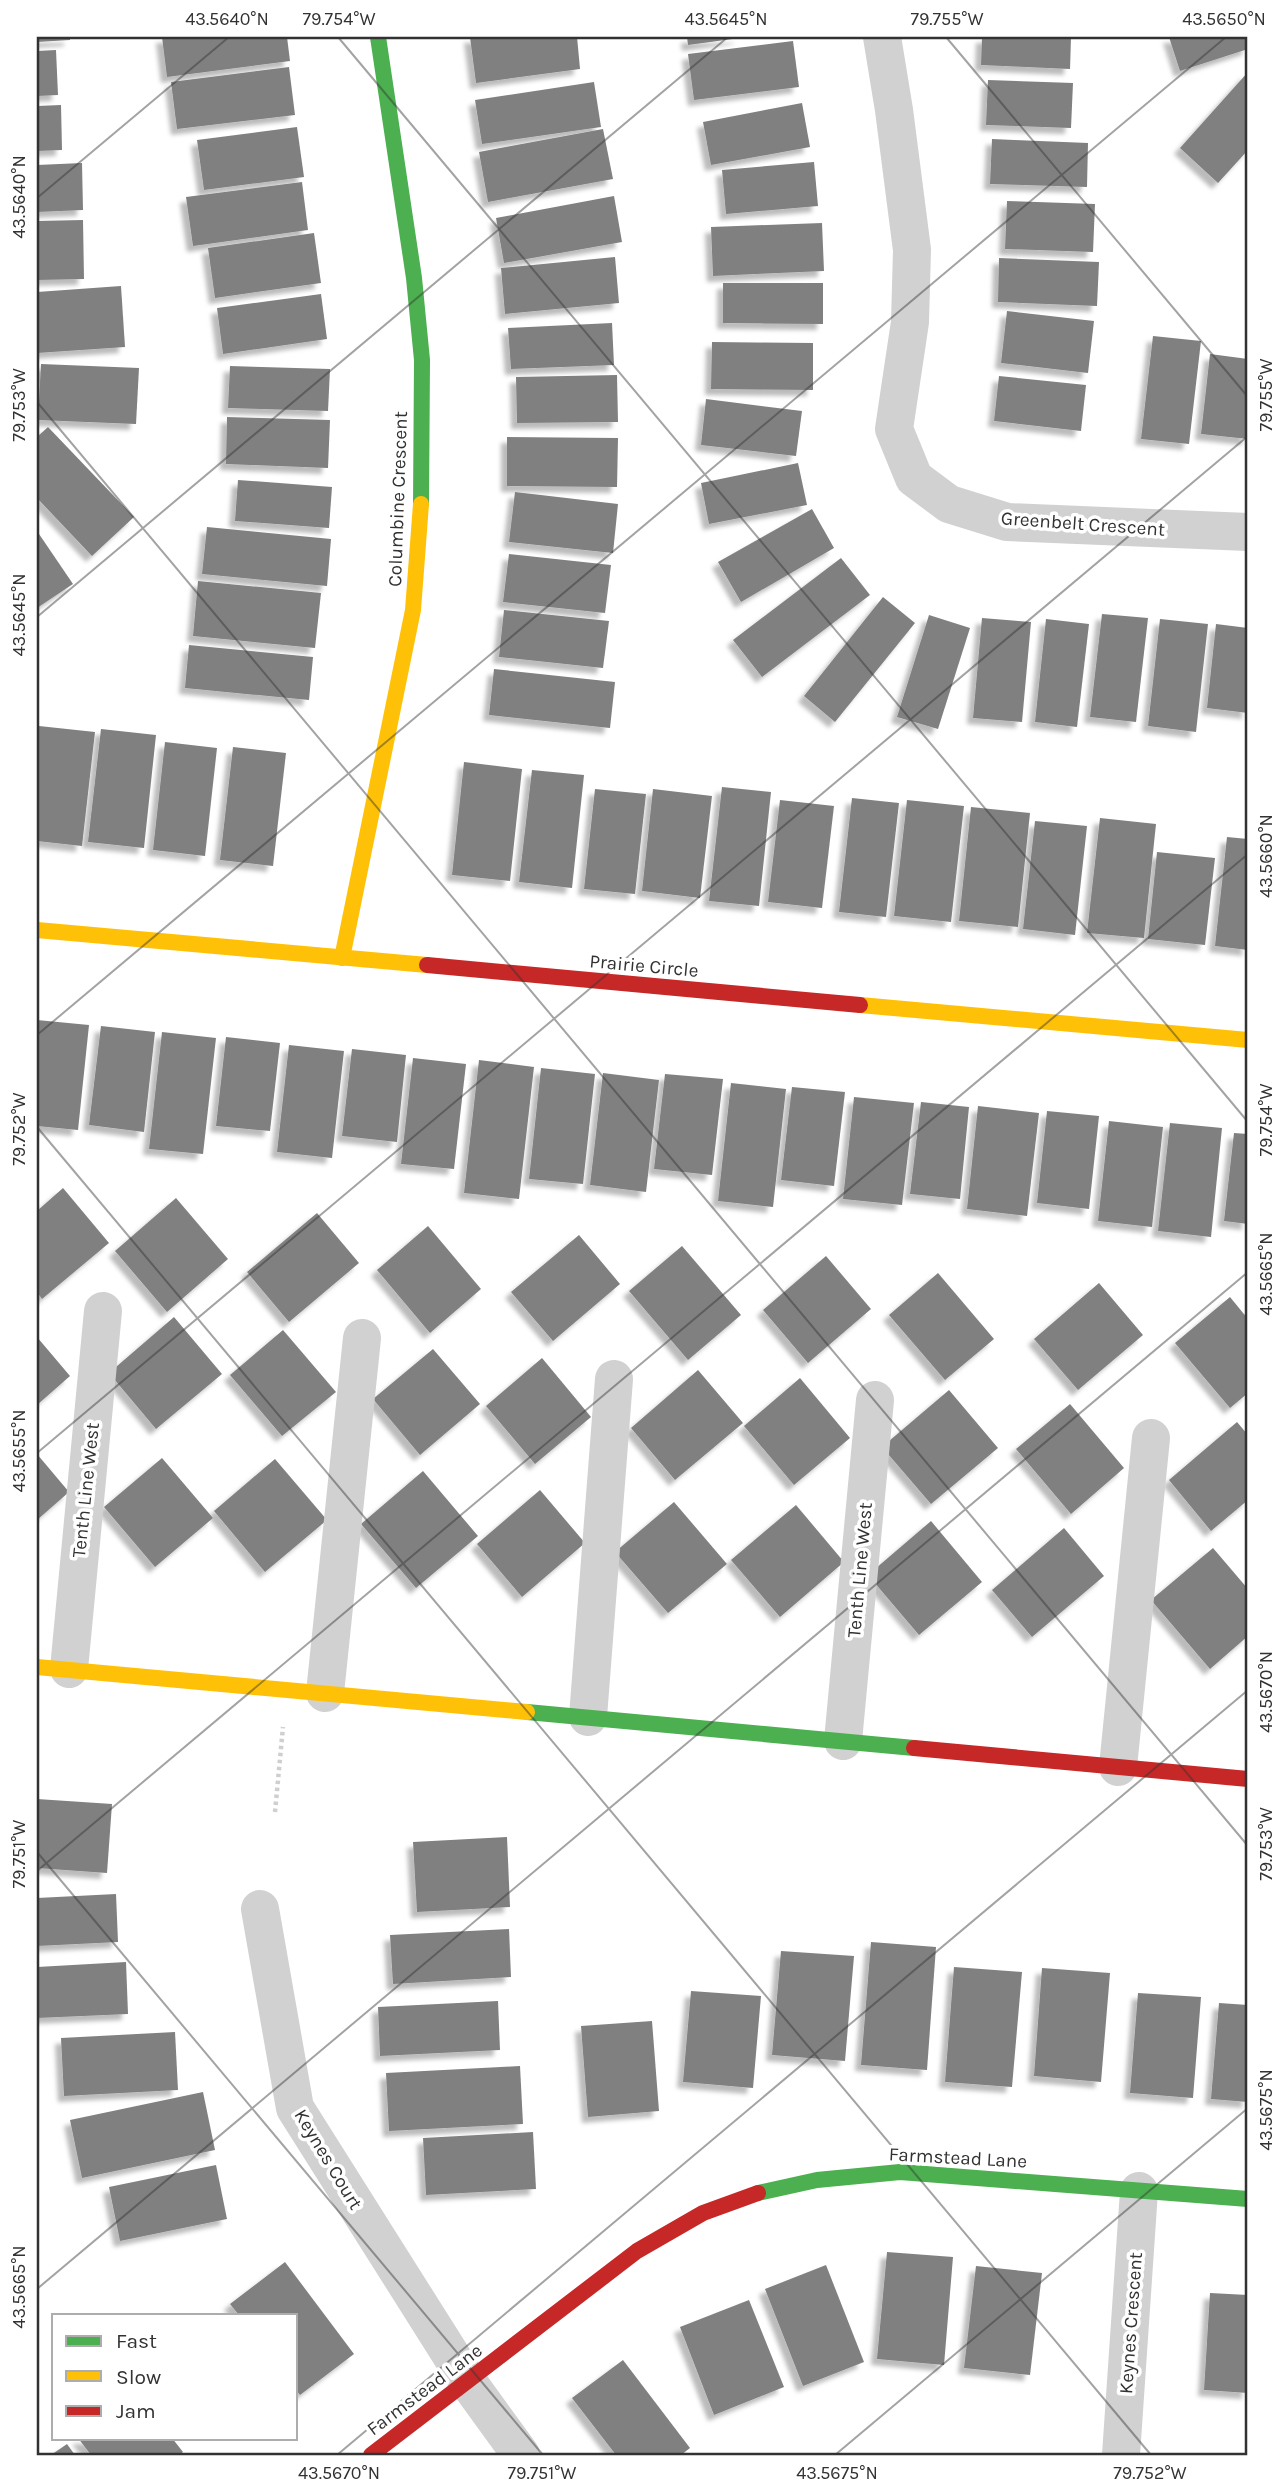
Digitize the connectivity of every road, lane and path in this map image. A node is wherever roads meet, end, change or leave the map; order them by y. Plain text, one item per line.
1 (378, 37) edge
2 (882, 37) edge
3 (1248, 532) edge
4 (37, 930) edge
5 (342, 958) junction
6 (1248, 1040) edge
7 (103, 1311) dead end
8 (362, 1338) dead end
9 (614, 1379) dead end
10 (875, 1400) dead end
11 (1151, 1438) dead end
12 (53, 1668) edge
13 (325, 1693) junction
14 (589, 1717) junction
15 (283, 1727) dead end
16 (843, 1741) junction
17 (1118, 1767) junction
18 (1248, 1779) edge
19 (275, 1812) dead end
20 (260, 1909) dead end
21 (1139, 2191) junction
22 (1248, 2199) edge
23 (468, 2382) junction
24 (372, 2455) edge
25 (521, 2455) edge
26 (1121, 2455) edge

1 - 5 street, Columbine Crescent
2 - 3 street, Greenbelt Crescent
4 - 5 street, Prairie Circle
5 - 6 street, Prairie Circle
7 - 12 street, Tenth Line West
8 - 13 street
9 - 14 street
10 - 16 street, Tenth Line West
11 - 17 street
12 - 13 street, Tenth Line West
13 - 14 street, Tenth Line West
14 - 16 street, Tenth Line West
15 - 19 path
16 - 17 street, Tenth Line West
17 - 18 street, Tenth Line West
20 - 23 street, Keynes Court
21 - 22 street, Farmstead Lane
21 - 23 street, Farmstead Lane
21 - 26 street, Keynes Crescent
23 - 24 street, Farmstead Lane
23 - 25 street

